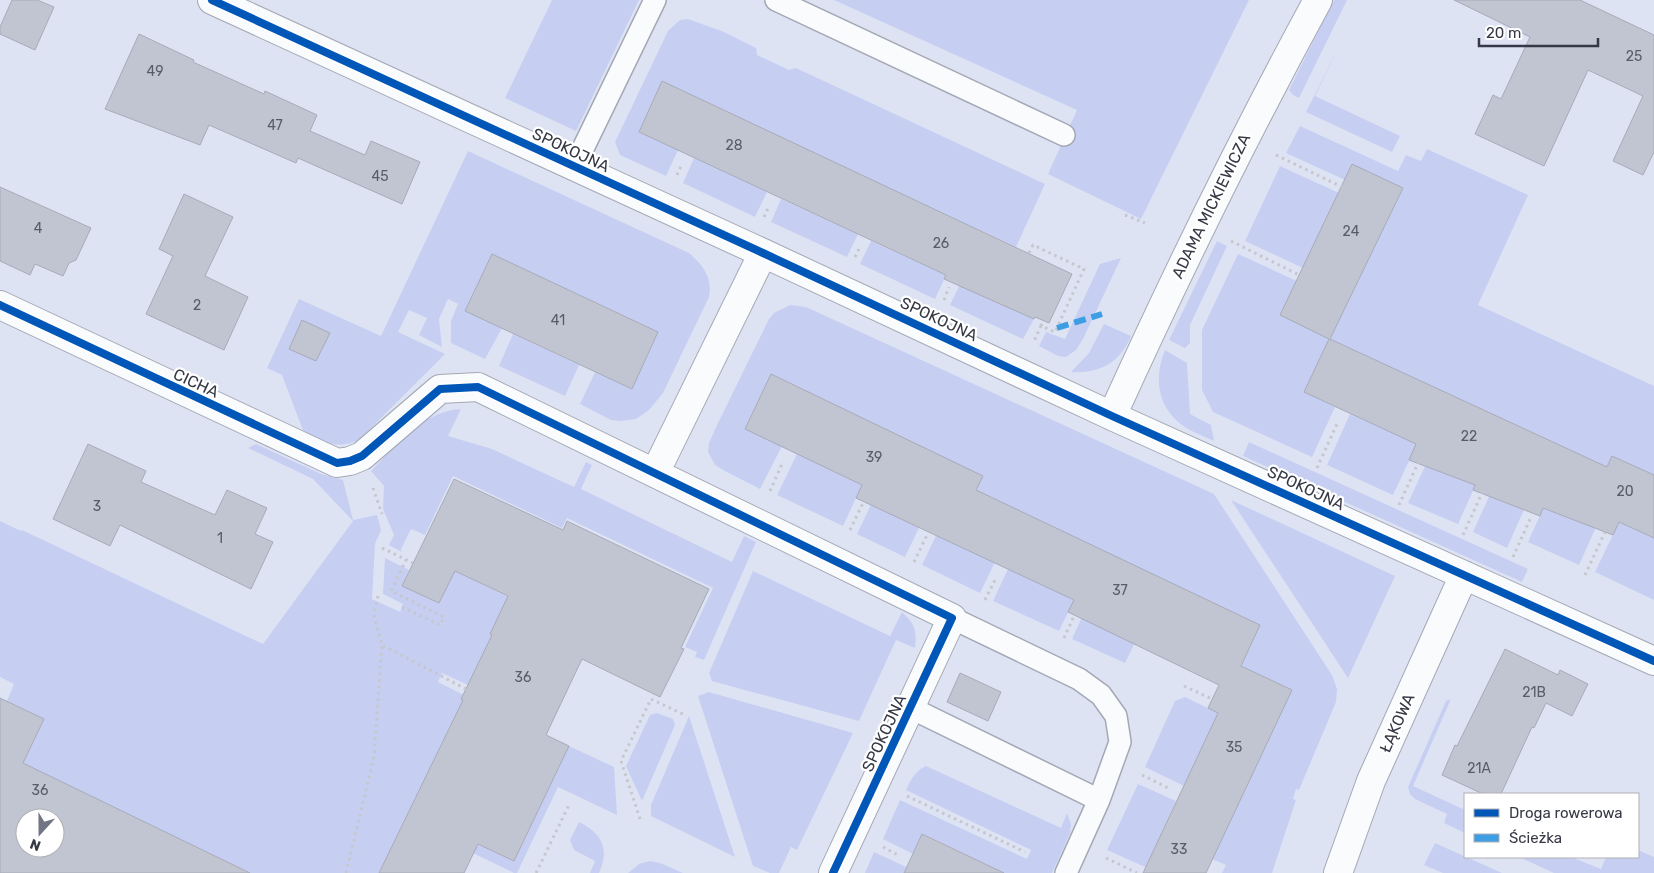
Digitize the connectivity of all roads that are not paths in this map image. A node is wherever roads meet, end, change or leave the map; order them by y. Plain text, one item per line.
1 (212, 0) edge
2 (655, 0) edge
3 (776, 0) edge
4 (1318, 0) edge
5 (1064, 135) dead end
6 (574, 167) junction
7 (763, 253) junction
8 (0, 305) edge
9 (1112, 416) junction
10 (655, 474) junction
11 (1464, 575) junction
12 (952, 618) junction
13 (1654, 661) edge
14 (911, 708) junction
15 (1099, 800) junction
16 (833, 873) edge
17 (1066, 873) edge
18 (1338, 873) edge

1 - 6 street, SPOKOJNA
2 - 6 lane
3 - 5 lane
4 - 9 street, ADAMA MICKIEWICZA
6 - 7 street, SPOKOJNA
7 - 9 street, SPOKOJNA
7 - 10 street
8 - 10 street, CICHA
9 - 11 street, SPOKOJNA
10 - 12 street
11 - 13 street, SPOKOJNA
11 - 18 street, ŁĄKOWA
12 - 14 street, SPOKOJNA
12 - 15 lane
14 - 15 lane
14 - 16 street, SPOKOJNA
15 - 17 lane

